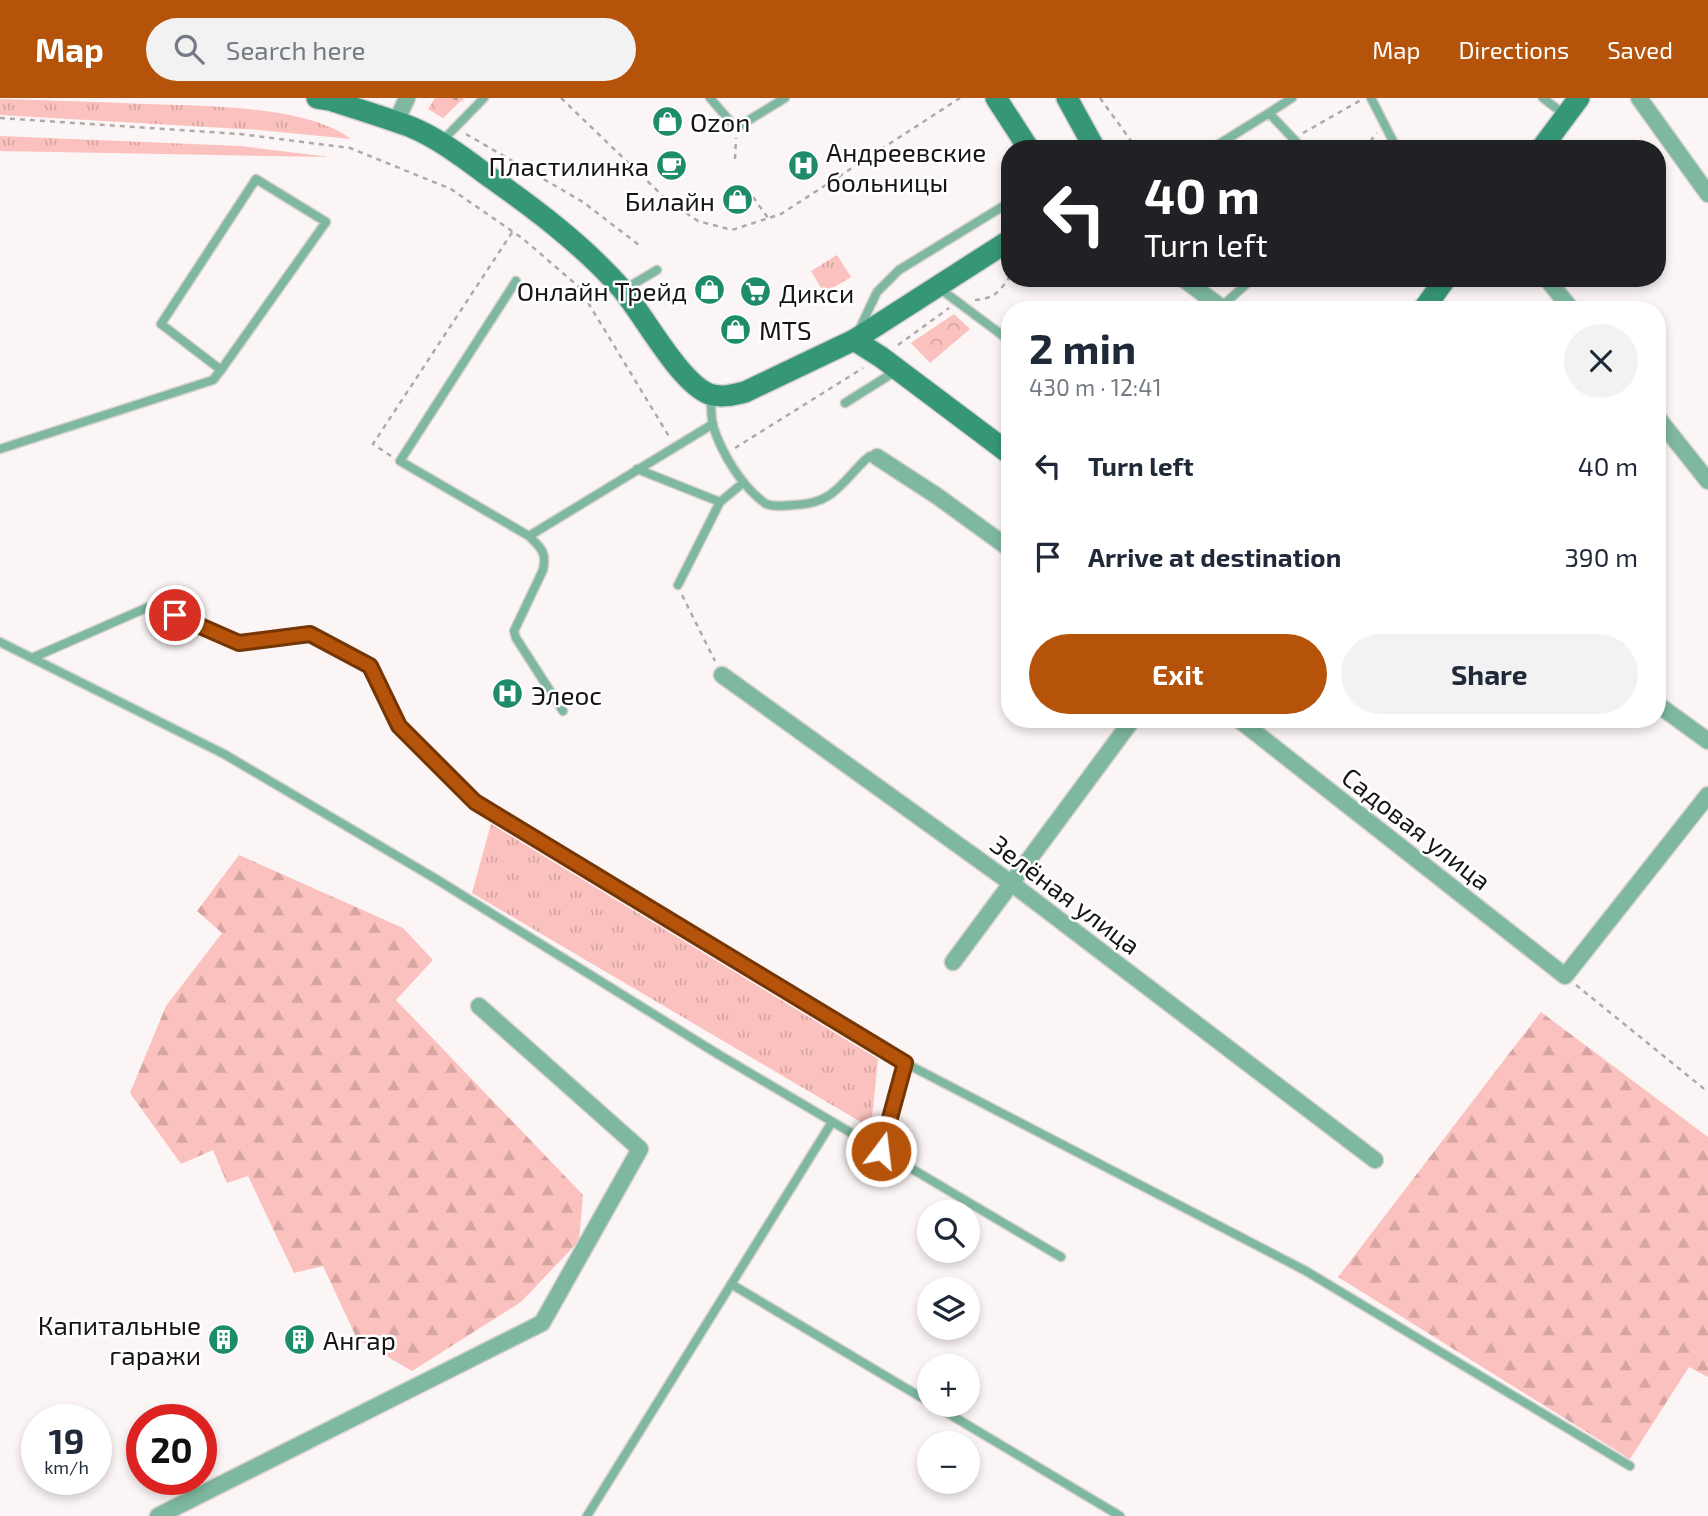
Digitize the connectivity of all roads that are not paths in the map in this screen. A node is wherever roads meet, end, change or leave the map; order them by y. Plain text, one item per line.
1 (317, 98) edge
2 (407, 98) edge
3 (484, 98) edge
4 (710, 98) edge
5 (785, 98) edge
6 (996, 98) edge
7 (1067, 98) edge
8 (1292, 98) edge
9 (1371, 98) edge
10 (1543, 98) edge
11 (1579, 98) edge
12 (1639, 98) edge
13 (1269, 113) junction
14 (1565, 115) junction
15 (396, 122) junction
16 (1012, 122) junction
17 (1019, 140) edge
18 (1023, 140) edge
19 (1090, 140) edge
20 (1226, 140) edge
21 (1296, 140) edge
22 (1392, 140) edge
23 (1547, 140) edge
24 (439, 144) junction
25 (1708, 194) edge
26 (1001, 208) edge
27 (1001, 246) edge
28 (657, 270) dead end
29 (516, 281) dead end
30 (937, 286) junction
31 (1194, 287) edge
32 (1244, 287) edge
33 (1553, 287) edge
34 (622, 290) junction
35 (1213, 301) edge
36 (1230, 301) edge
37 (1565, 301) edge
38 (1001, 334) edge
39 (854, 340) junction
40 (220, 370) junction
41 (899, 370) junction
42 (711, 395) junction
43 (845, 403) dead end
44 (713, 424) junction
45 (1666, 428) edge
46 (1001, 447) edge
47 (0, 449) edge
48 (877, 457) joint
49 (636, 469) junction
50 (1708, 481) edge
51 (743, 483) junction
52 (720, 502) junction
53 (529, 536) junction
54 (1001, 542) edge
55 (678, 585) road end
56 (0, 642) edge
57 (32, 658) junction
58 (722, 675) road end
59 (563, 711) dead end
60 (1666, 711) edge
61 (1126, 728) edge
62 (1249, 728) edge
63 (1708, 741) edge
64 (1708, 795) edge
65 (1011, 883) junction
66 (953, 962) dead end
67 (479, 1006) dead end
68 (905, 1063) junction
69 (832, 1122) junction
70 (881, 1151) junction
71 (1375, 1160) dead end
72 (1061, 1257) dead end
73 (731, 1284) junction
74 (917, 1395) edge
75 (954, 1417) edge
76 (1630, 1466) dead end
77 (158, 1516) edge
78 (587, 1516) edge
79 (1120, 1516) edge

1 - 15 main road
2 - 15 street
3 - 24 lane
4 - 5 lane
6 - 16 main road
7 - 19 main road
8 - 13 lane
9 - 22 lane
10 - 14 lane
11 - 14 main road
12 - 25 street
13 - 20 lane
13 - 21 lane
14 - 23 main road
15 - 24 main road
16 - 17 lane
16 - 18 main road
24 - 34 main road
26 - 39 lane
27 - 30 main road
28 - 34 lane
29 - 53 lane
30 - 38 lane
30 - 39 main road
31 - 35 street
32 - 36 lane
33 - 37 street
34 - 42 main road
39 - 41 main road
39 - 42 main road
40 - 40 lane
40 - 47 lane
41 - 43 lane
41 - 46 main road
42 - 44 lane
44 - 49 lane
44 - 51 lane
45 - 50 street
48 - 51 lane
48 - 54 street
49 - 52 lane
49 - 53 lane
51 - 52 lane
52 - 55 lane
53 - 59 lane
56 - 57 lane
57 - 68 lane
57 - 69 lane
58 - 65 street, Зелёная улица
60 - 63 street
61 - 65 street
62 - 64 street, Садовая улица
65 - 66 street
65 - 71 street, Зелёная улица
67 - 77 street
68 - 70 lane
68 - 76 lane
69 - 70 lane
69 - 73 lane
70 - 72 lane
73 - 74 lane
73 - 78 lane
75 - 79 lane

